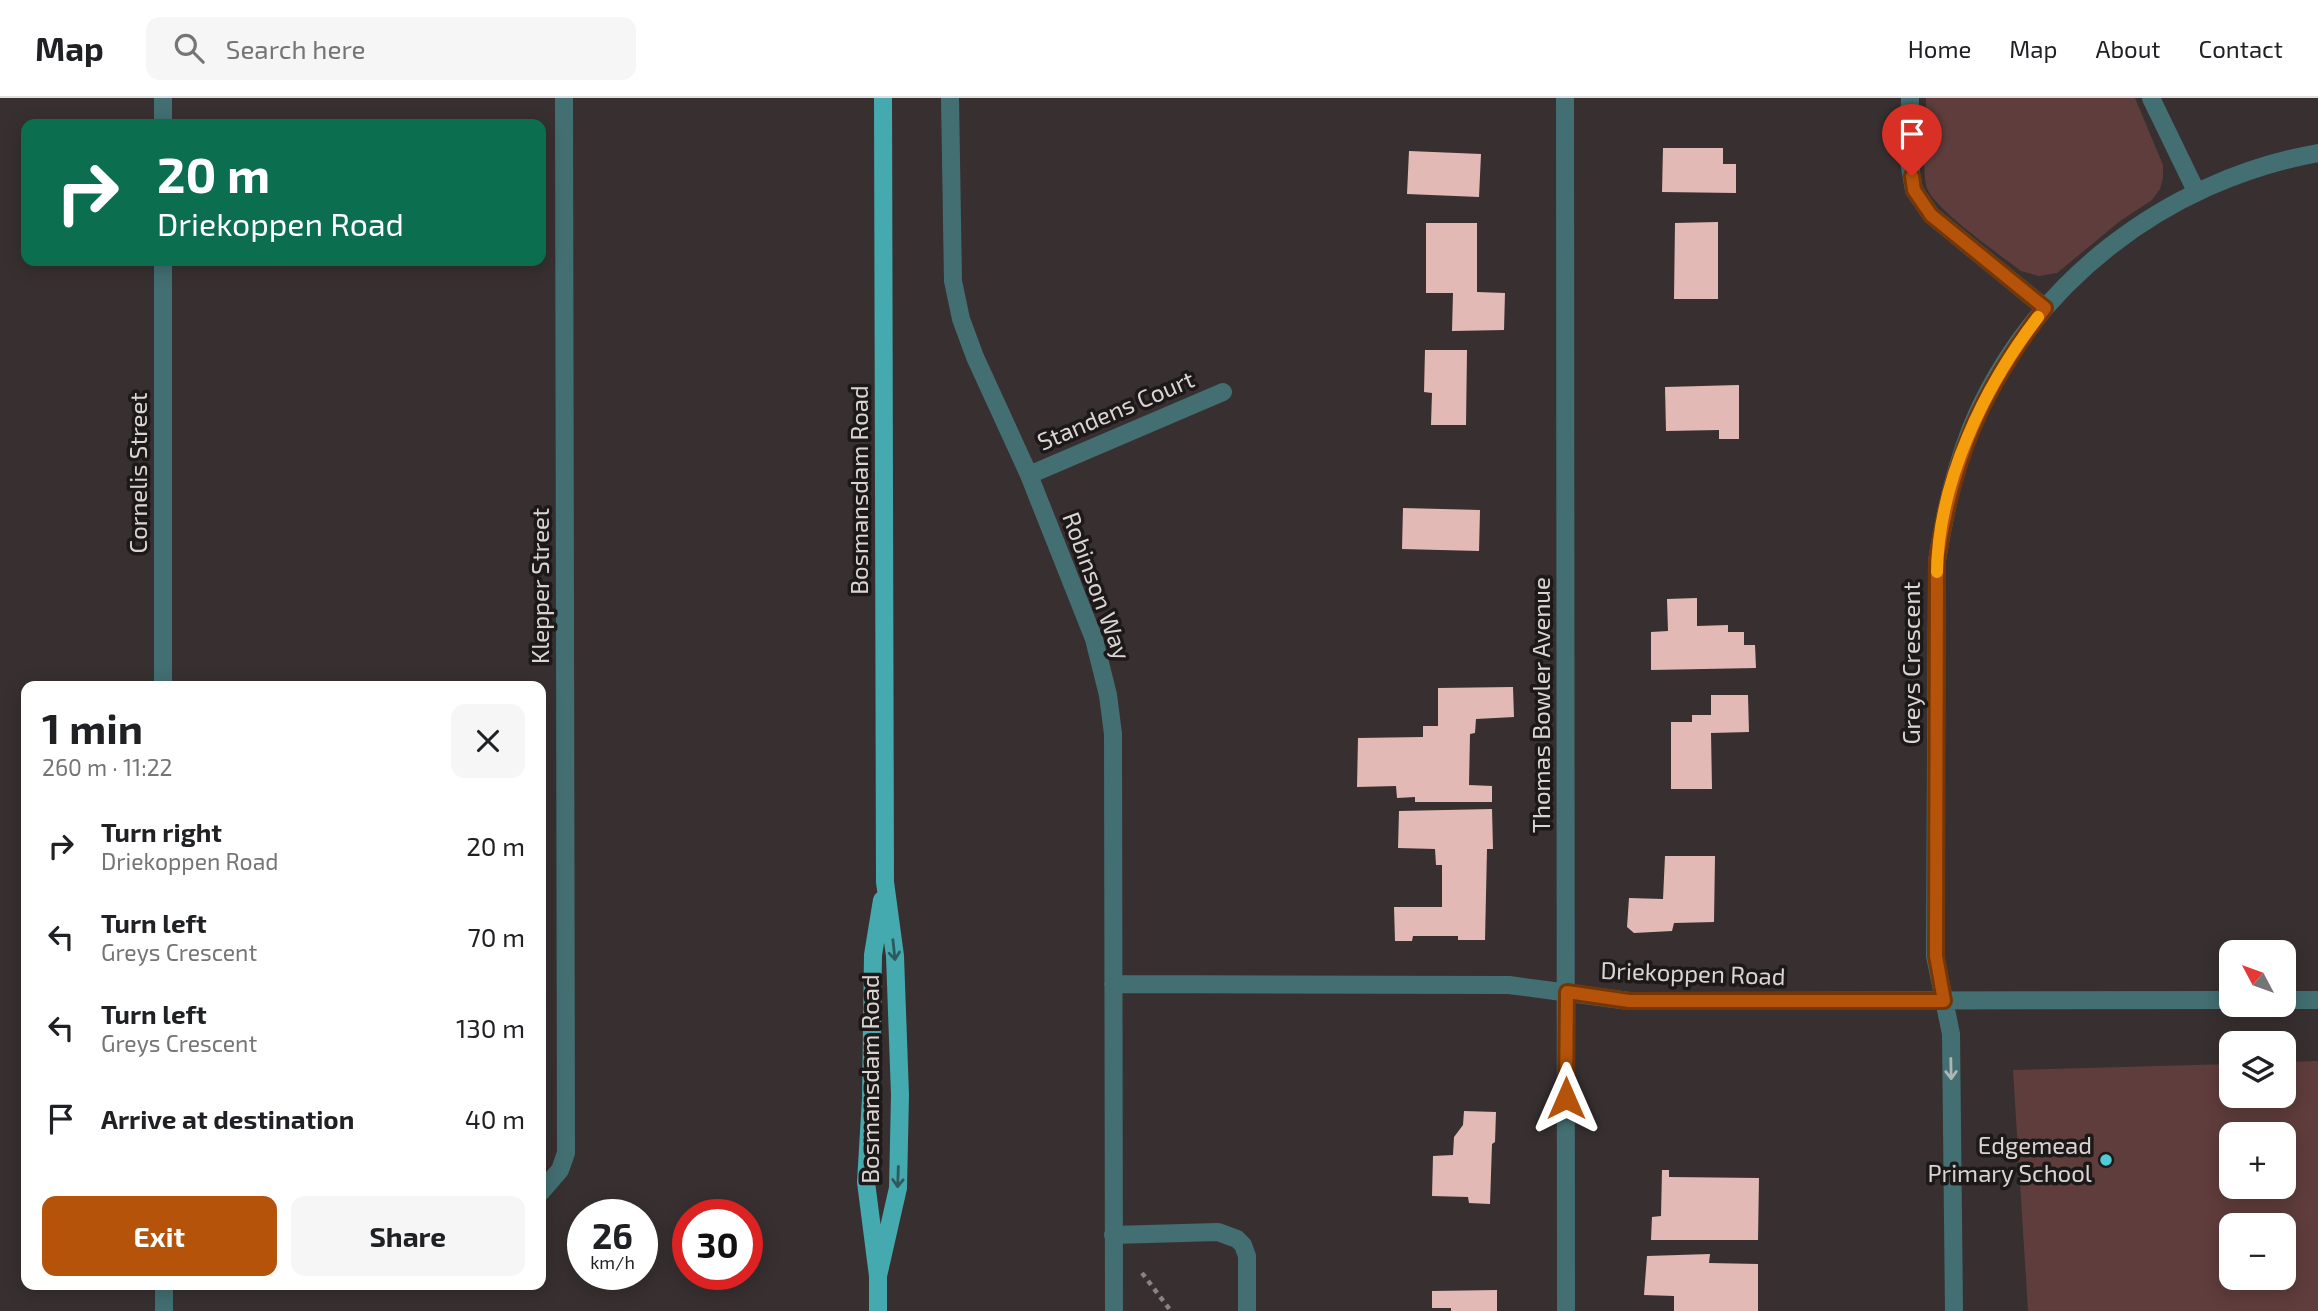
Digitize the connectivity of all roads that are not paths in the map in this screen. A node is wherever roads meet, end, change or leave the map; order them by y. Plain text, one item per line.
1 (163, 98) edge
2 (564, 98) edge
3 (883, 98) edge
4 (950, 98) edge
5 (1565, 98) edge
6 (1910, 98) edge
7 (2151, 98) edge
8 (163, 119) edge
9 (2318, 153) edge
10 (2196, 191) junction
11 (163, 266) edge
12 (2045, 308) junction
13 (1223, 392) dead end
14 (1028, 475) junction
15 (163, 681) edge
16 (885, 882) junction
17 (1113, 984) junction
18 (1567, 992) junction
19 (2219, 1000) edge
20 (2296, 1000) edge
21 (2318, 1000) edge
22 (1944, 1001) junction
23 (546, 1186) edge
24 (1113, 1235) junction
25 (878, 1276) junction
26 (164, 1290) edge
27 (164, 1311) edge
28 (878, 1311) edge
29 (1114, 1311) edge
30 (1247, 1311) edge
31 (1566, 1311) edge
32 (1954, 1311) edge

1 - 8 street
2 - 23 street, Klepper Street
3 - 16 main road, Bosmansdam Road
4 - 14 street, Robinson Way
5 - 18 street, Thomas Bowler Avenue
6 - 12 street
7 - 10 street
9 - 10 street, Greys Crescent
10 - 12 street, Greys Crescent
11 - 15 street, Cornelis Street
12 - 22 street, Greys Crescent
13 - 14 street, Standens Court
14 - 17 street, Robinson Way
16 - 25 main road, Bosmansdam Road
16 -> 25 main road, Bosmansdam Road
17 - 18 street, Driekoppen Road
17 - 24 street, Robinson Way
18 - 22 street, Driekoppen Road
18 - 31 street, Thomas Bowler Avenue
19 - 22 street, Driekoppen Road
20 - 21 street
22 -> 32 street, Greys Crescent
24 - 29 street, Robinson Way
24 - 30 street
25 - 28 main road, Bosmansdam Road
26 - 27 street

